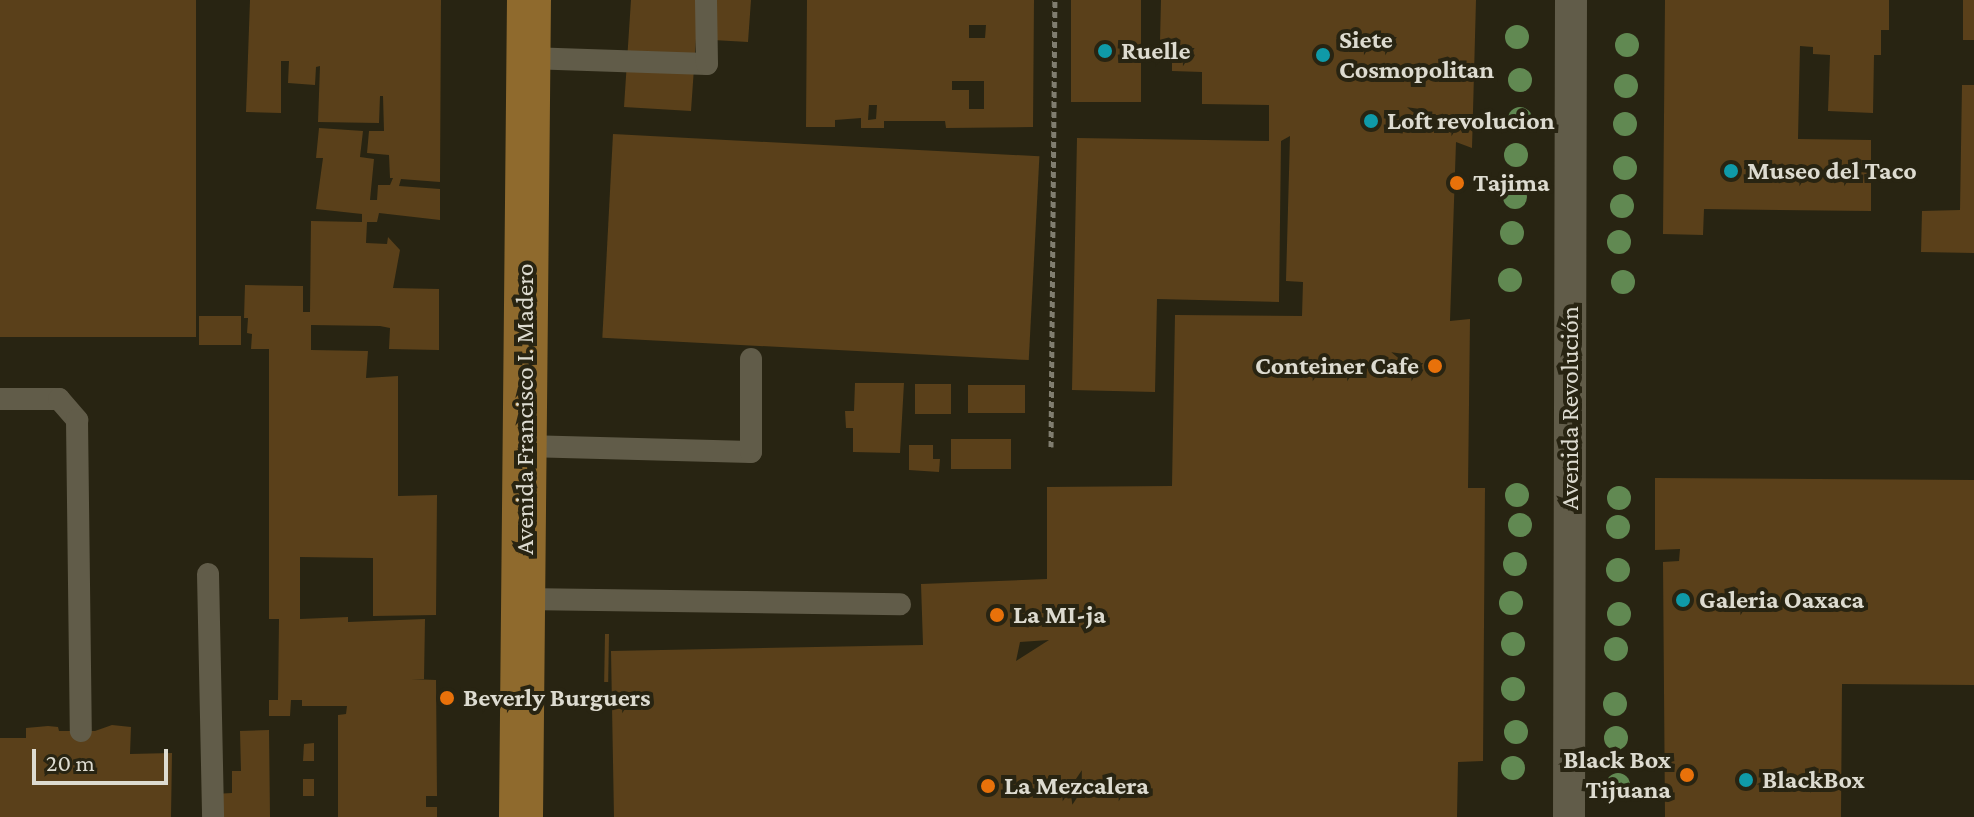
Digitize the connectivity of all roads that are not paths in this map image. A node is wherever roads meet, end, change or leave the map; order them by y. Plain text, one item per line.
1 (529, 0) edge
2 (706, 0) edge
3 (1571, 0) edge
4 (528, 58) junction
5 (751, 359) dead end
6 (0, 399) edge
7 (525, 446) junction
8 (208, 574) dead end
9 (523, 599) junction
10 (900, 604) dead end
11 (81, 731) dead end
12 (213, 817) edge
13 (521, 817) edge
14 (1569, 817) edge

1 - 4 main road, Avenida Francisco I. Madero
2 - 4 lane
3 - 14 street, Avenida Revolución
4 - 7 main road, Avenida Francisco I. Madero
5 - 7 lane
6 - 11 lane
7 - 9 main road, Avenida Francisco I. Madero
8 - 12 lane
9 - 10 lane
9 - 13 main road, Avenida Francisco I. Madero

